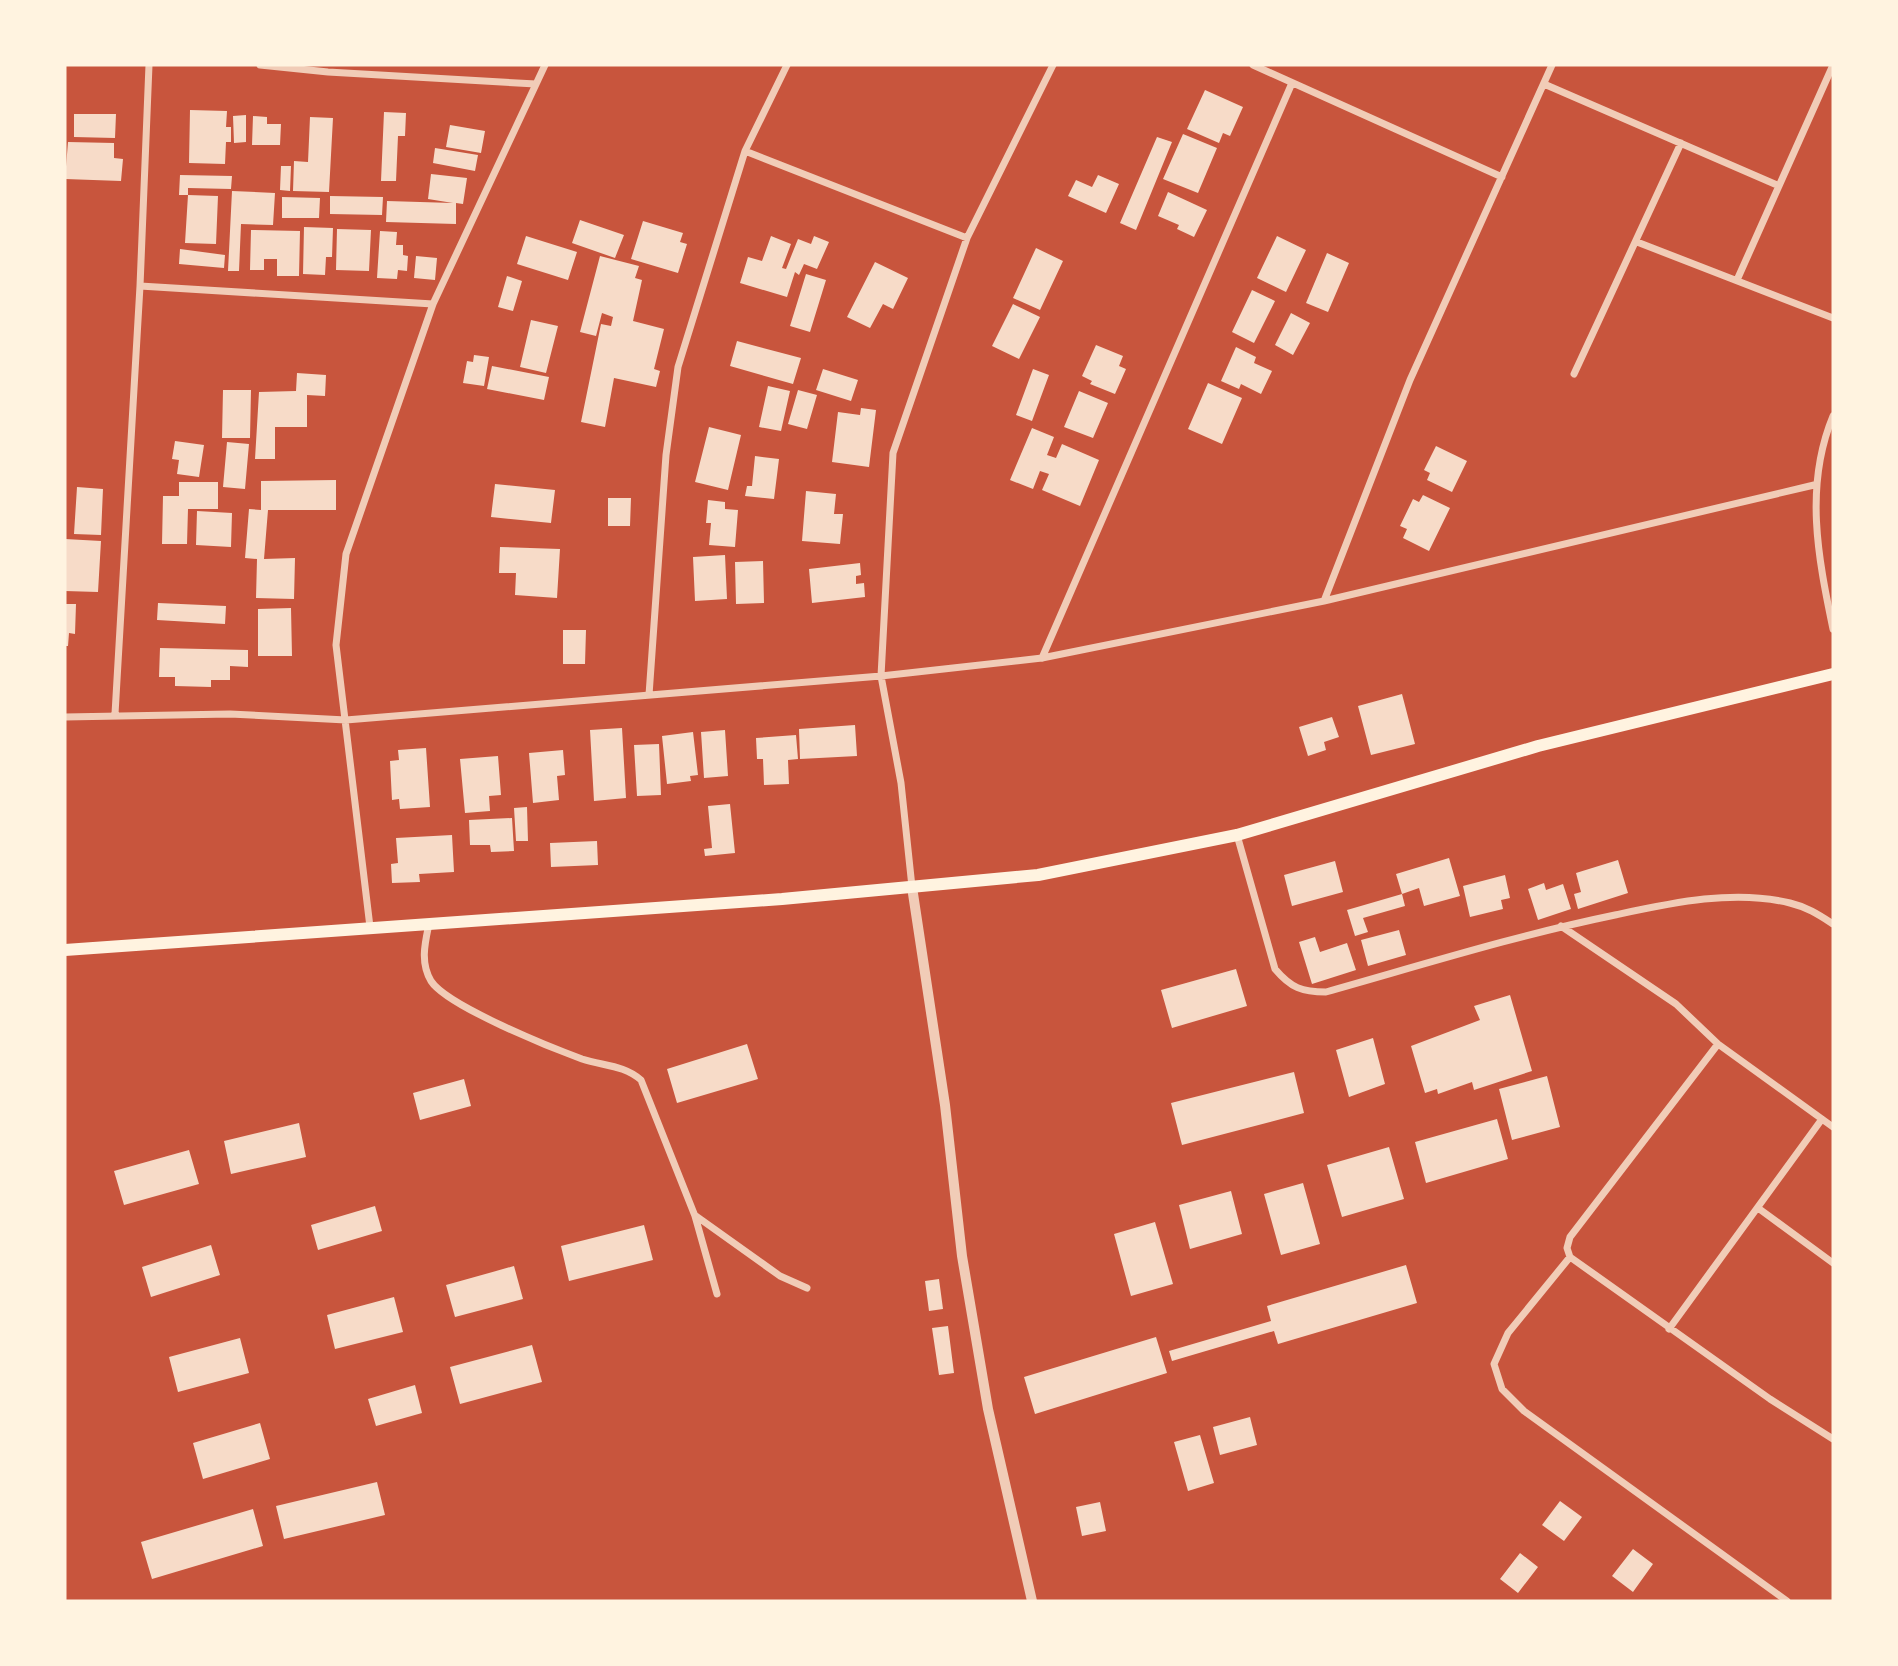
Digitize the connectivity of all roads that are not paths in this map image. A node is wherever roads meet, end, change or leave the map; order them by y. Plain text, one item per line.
1 (149, 65) edge
2 (260, 65) edge
3 (545, 65) edge
4 (787, 65) edge
5 (1053, 65) edge
6 (1253, 65) edge
7 (1552, 65) edge
8 (1833, 65) edge
9 (329, 69) edge
10 (1292, 83) junction
11 (1544, 83) junction
12 (536, 84) junction
13 (1681, 143) junction
14 (745, 151) junction
15 (1502, 177) junction
16 (1777, 185) junction
17 (967, 237) junction
18 (1637, 242) junction
19 (1737, 280) junction
20 (140, 286) junction
21 (433, 303) junction
22 (1833, 318) edge
23 (1574, 374) dead end
24 (1833, 415) edge
25 (1814, 485) junction
26 (1324, 601) junction
27 (1833, 629) edge
28 (1042, 658) junction
29 (1833, 674) edge
30 (881, 676) junction
31 (649, 695) junction
32 (115, 714) junction
33 (65, 717) edge
34 (346, 720) junction
35 (1237, 835) junction
36 (912, 887) junction
37 (429, 922) junction
38 (1833, 924) edge
39 (1561, 926) junction
40 (370, 927) junction
41 (65, 950) edge
42 (1718, 1044) junction
43 (1822, 1119) junction
44 (1833, 1127) edge
45 (1758, 1208) junction
46 (695, 1216) junction
47 (1570, 1257) junction
48 (1833, 1263) edge
49 (807, 1288) dead end
50 (717, 1294) dead end
51 (1669, 1329) junction
52 (1833, 1439) edge
53 (1032, 1601) edge
54 (1787, 1601) edge

1 - 20 street
2 - 9 street
3 - 12 street
4 - 14 street
5 - 17 street
6 - 10 street
7 - 11 street
8 - 16 street
9 - 12 street
10 - 15 street
10 - 28 street
11 - 13 street
11 - 15 street
12 - 21 street
13 - 16 street
13 - 18 street
14 - 17 street
14 - 31 street
15 - 26 street
16 - 19 street
17 - 30 street
18 - 19 street
18 - 23 street
19 - 22 street
20 - 21 street
20 - 32 street
21 - 34 street
24 - 25 street
25 - 26 street
25 - 27 street
26 - 28 street
28 - 30 street
29 - 35 main road
30 - 31 street
30 - 36 street
31 - 34 street
32 - 33 street
32 - 34 street
34 - 40 street
35 - 36 main road
35 - 39 street
36 - 37 main road
36 - 53 street
37 - 40 main road
37 - 46 street
38 - 39 street
39 - 42 street
40 - 41 main road
42 - 43 street
42 - 47 street
43 - 44 street
43 - 45 street
45 - 48 street
45 - 51 street
46 - 49 street
46 - 50 street
47 - 51 street
47 - 54 street
51 - 52 street

